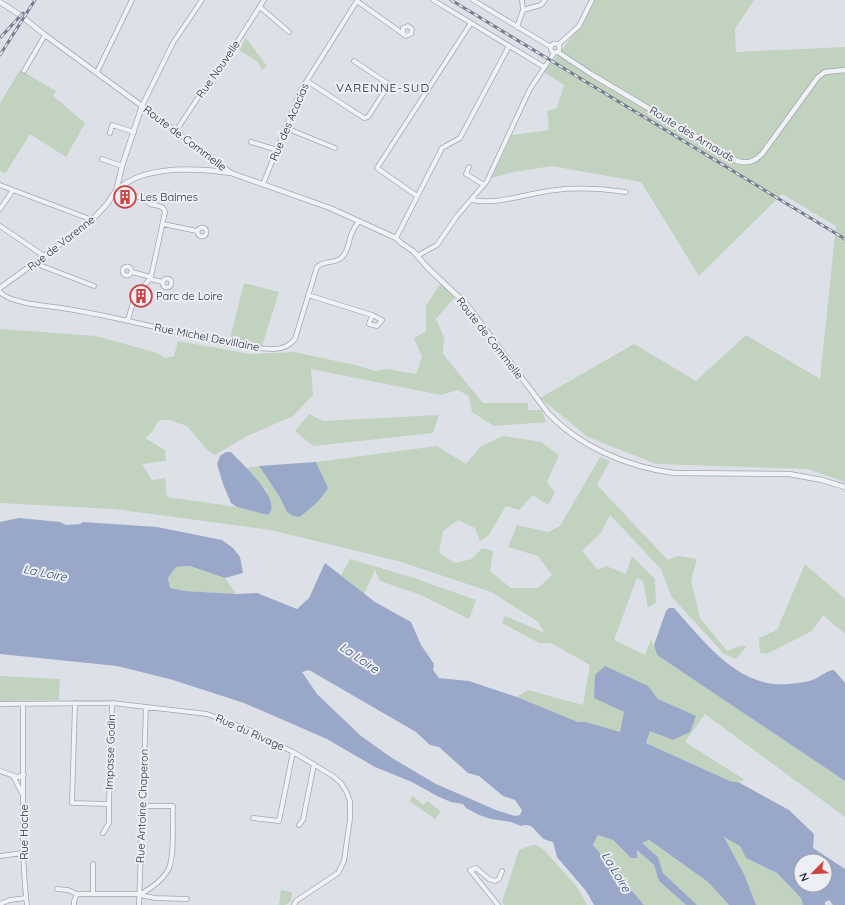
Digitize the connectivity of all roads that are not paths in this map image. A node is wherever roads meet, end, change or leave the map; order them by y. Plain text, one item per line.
1 (132, 0) edge
2 (202, 0) edge
3 (264, 0) edge
4 (356, 0) edge
5 (433, 0) edge
6 (473, 0) edge
7 (522, 0) edge
8 (545, 0) edge
9 (592, 0) edge
10 (0, 2) edge
11 (260, 7) junction
12 (523, 10) junction
13 (471, 24) junction
14 (517, 26) junction
15 (289, 32) dead end
16 (403, 33) dead end
17 (45, 36) junction
18 (558, 45) junction
19 (509, 46) junction
20 (551, 47) junction
21 (556, 53) junction
22 (354, 61) dead end
23 (544, 67) junction
24 (845, 70) edge
25 (24, 71) dead end
26 (97, 72) junction
27 (307, 81) junction
28 (142, 106) junction
29 (286, 128) junction
30 (176, 131) junction
31 (134, 132) junction
32 (110, 133) dead end
33 (251, 142) dead end
34 (335, 148) dead end
35 (277, 150) junction
36 (102, 159) dead end
37 (122, 166) junction
38 (469, 167) dead end
39 (231, 173) junction
40 (263, 184) junction
41 (0, 185) edge
42 (484, 185) junction
43 (12, 190) junction
44 (116, 192) junction
45 (626, 192) dead end
46 (417, 196) junction
47 (471, 200) junction
48 (0, 209) edge
49 (359, 221) junction
50 (90, 222) junction
51 (163, 224) junction
52 (0, 226) edge
53 (197, 231) dead end
54 (396, 238) junction
55 (44, 256) junction
56 (417, 256) junction
57 (37, 262) junction
58 (132, 272) dead end
59 (150, 278) junction
60 (163, 282) dead end
61 (94, 286) dead end
62 (0, 288) edge
63 (0, 292) edge
64 (308, 295) junction
65 (372, 315) dead end
66 (128, 320) junction
67 (845, 487) edge
68 (75, 703) junction
69 (112, 703) junction
70 (0, 704) edge
71 (23, 704) junction
72 (146, 707) junction
73 (293, 752) junction
74 (314, 764) junction
75 (0, 771) edge
76 (24, 775) junction
77 (13, 776) junction
78 (23, 795) junction
79 (108, 804) junction
80 (142, 806) junction
81 (253, 818) dead end
82 (299, 826) dead end
83 (103, 833) dead end
84 (24, 854) junction
85 (0, 856) edge
86 (93, 864) dead end
87 (502, 871) dead end
88 (57, 889) dead end
89 (77, 894) junction
90 (92, 894) junction
91 (139, 895) junction
92 (26, 898) junction
93 (187, 899) dead end
94 (0, 904) edge
95 (27, 905) edge
96 (74, 905) edge
97 (139, 905) edge
98 (294, 905) edge
99 (498, 905) edge

1 - 26 street
2 - 28 street
3 - 11 street, Rue Nouvelle
4 - 16 street
4 - 27 street, Rue des Acacias
5 - 13 street
6 - 14 street
7 - 12 street
8 - 12 street
9 - 18 street
10 - 17 street, Route de Commelle
11 - 15 street
11 - 30 street, Rue Nouvelle
12 - 14 street
13 - 19 street
13 - 46 street
14 - 20 street
17 - 25 street
17 - 26 street, Route de Commelle
18 - 20 street
18 - 21 street
19 - 23 street
19 - 46 street
20 - 21 street
21 - 23 street
21 - 24 street, Route des Arnauds
22 - 27 street
23 - 42 street
26 - 28 street, Route de Commelle
27 - 29 street, Rue des Acacias
28 - 30 street, Route de Commelle
28 - 31 street
29 - 34 street
29 - 35 street, Rue des Acacias
30 - 39 street, Route de Commelle
31 - 32 street
31 - 37 street
33 - 35 street
35 - 40 street, Rue des Acacias
36 - 37 street
37 - 44 street
38 - 42 street
39 - 40 street, Route de Commelle
39 - 44 street, Rue de Varenne
40 - 49 street, Route de Commelle
41 - 43 street
42 - 47 street
43 - 48 street
43 - 50 street
44 - 50 street, Rue de Varenne
44 - 51 street
45 - 47 street
46 - 54 street
47 - 56 street
49 - 54 street, Route de Commelle
49 - 64 street, Rue Michel Devillaine
50 - 55 street, Rue de Varenne
51 - 53 street
51 - 59 street
52 - 55 street
54 - 56 street, Route de Commelle
55 - 57 street, Rue de Varenne
56 - 67 street, Route de Commelle
57 - 61 street
57 - 62 street, Rue de Varenne
58 - 59 street
59 - 60 street
59 - 66 street
63 - 66 street, Rue Michel Devillaine
64 - 65 street
64 - 66 street, Rue Michel Devillaine
68 - 69 street, Rue du Rivage
68 - 71 street, Rue du Rivage
68 - 79 street, Impasse Godin
69 - 72 street, Rue du Rivage
69 - 79 street, Impasse Godin
70 - 71 street, Rue du Rivage
71 - 76 street
72 - 73 street, Rue du Rivage
72 - 80 street, Rue Antoine Chaperon
73 - 74 street, Rue du Rivage
73 - 81 street
74 - 82 street
74 - 98 street, Rue du Rivage
75 - 77 street
76 - 77 street
76 - 78 street
77 - 78 street, Rue Hoche
78 - 84 street, Rue Hoche
79 - 83 street
80 - 91 street, Rue Antoine Chaperon
80 - 91 street
84 - 85 street
84 - 92 street, Rue Hoche
86 - 90 street
87 - 99 street
88 - 89 street
89 - 90 street
89 - 96 street
90 - 91 street
91 - 93 street
91 - 97 street, Rue Antoine Chaperon
92 - 94 street
92 - 95 street, Rue Hoche

